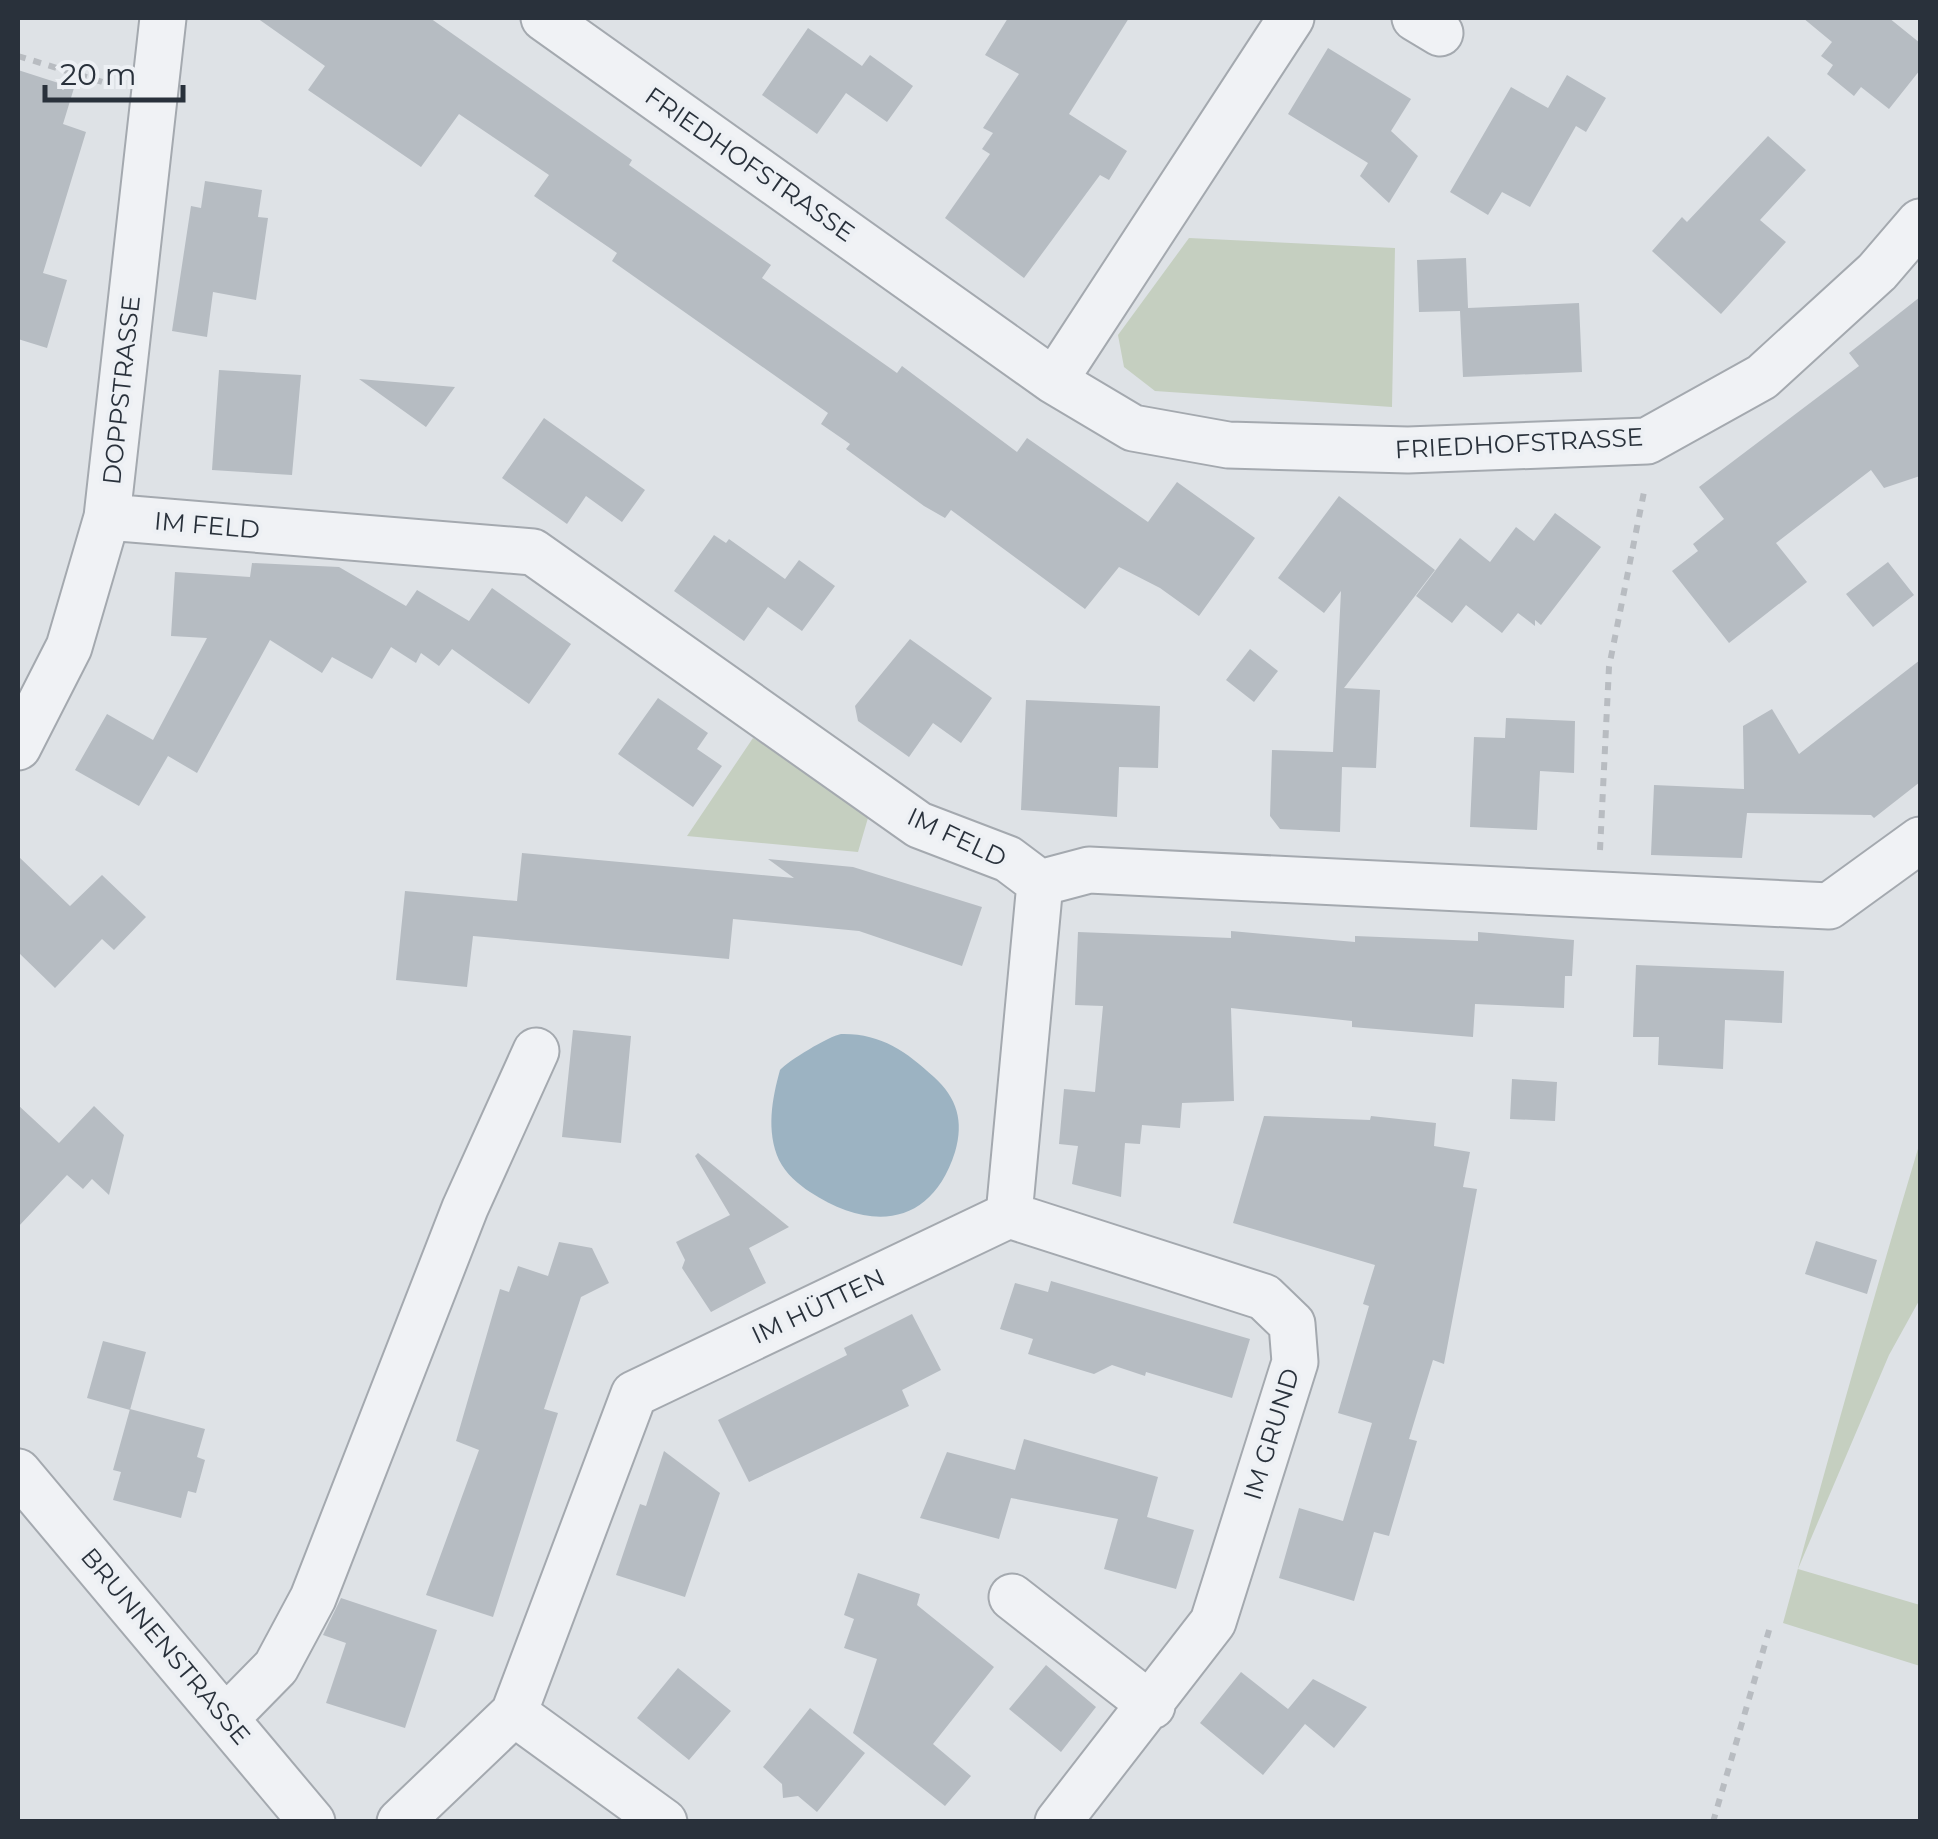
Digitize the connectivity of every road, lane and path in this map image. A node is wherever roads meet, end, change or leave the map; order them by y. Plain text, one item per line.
1 (163, 18) edge
2 (544, 18) edge
3 (1291, 18) edge
4 (18, 56) edge
5 (154, 95) junction
6 (1920, 222) edge
7 (1054, 381) junction
8 (1646, 440) junction
9 (107, 517) junction
10 (18, 747) edge
11 (1920, 840) edge
12 (1040, 883) junction
13 (1599, 894) junction
14 (536, 1051) dead end
15 (1008, 1216) junction
16 (18, 1472) edge
17 (1012, 1597) dead end
18 (1770, 1627) dead end
19 (1152, 1706) junction
20 (514, 1712) junction
21 (227, 1717) junction
22 (312, 1822) edge
23 (400, 1822) edge
24 (664, 1822) edge
25 (1058, 1822) edge
26 (1713, 1822) edge

1 - 5 street, DOPPSTRASSE
2 - 7 street, FRIEDHOFSTRASSE
3 - 7 street
4 - 5 path
5 - 9 street, DOPPSTRASSE
6 - 8 street, FRIEDHOFSTRASSE
7 - 8 street, FRIEDHOFSTRASSE
8 - 13 path
9 - 10 street, DOPPSTRASSE
9 - 12 street, IM FELD
11 - 13 street
12 - 13 street
12 - 15 street
14 - 21 street
15 - 19 street, IM GRUND
15 - 20 street, IM HÜTTEN
16 - 21 street, BRUNNENSTRASSE
17 - 19 street
18 - 26 path
19 - 25 street, IM GRUND
20 - 23 street
20 - 24 street
21 - 22 street, BRUNNENSTRASSE

